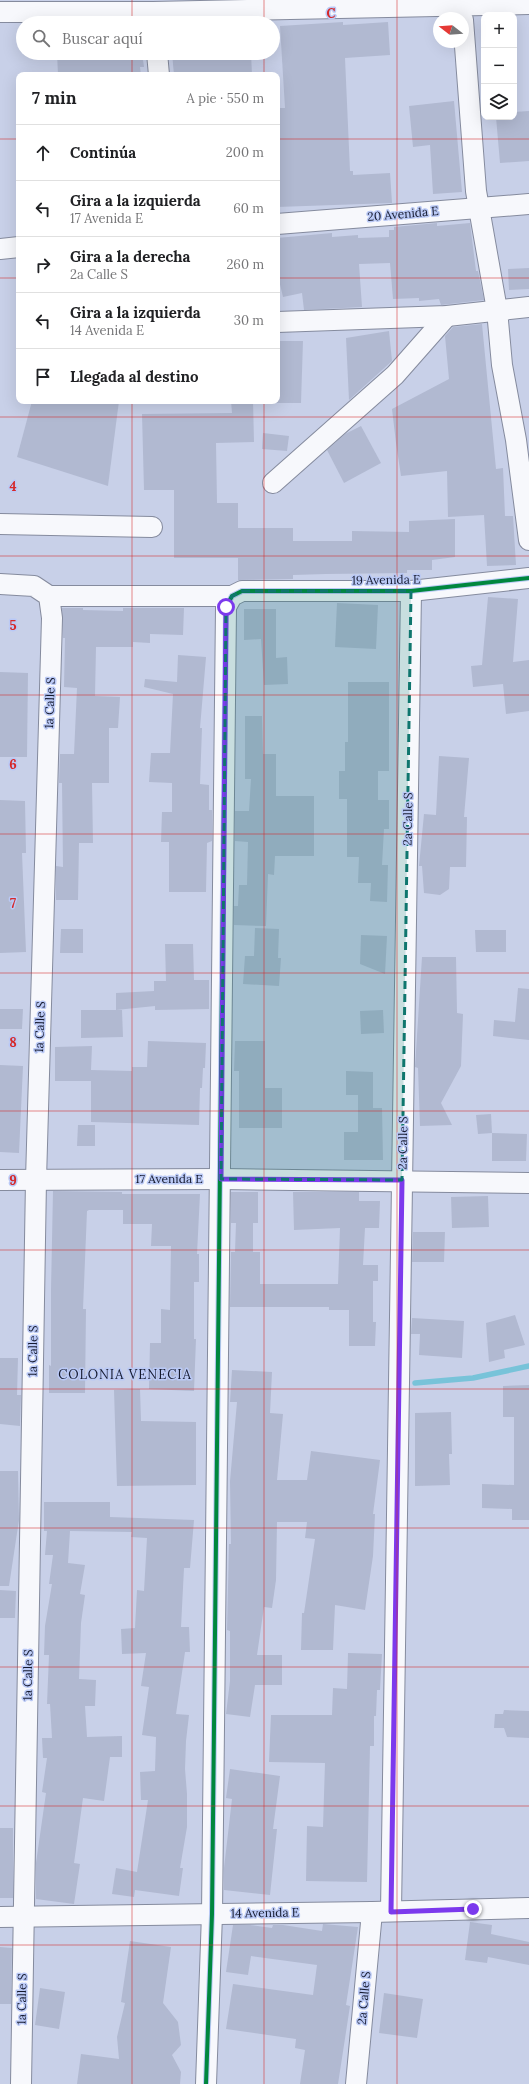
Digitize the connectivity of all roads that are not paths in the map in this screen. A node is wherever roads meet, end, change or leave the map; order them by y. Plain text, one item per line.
1 (529, 4) edge
2 (462, 11) edge
3 (0, 12) edge
4 (153, 12) edge
5 (158, 60) edge
6 (159, 72) edge
7 (529, 204) edge
8 (478, 208) junction
9 (280, 224) edge
10 (16, 247) edge
11 (0, 249) edge
12 (529, 307) edge
13 (497, 310) junction
14 (447, 316) junction
15 (280, 322) edge
16 (523, 440) edge
17 (273, 483) dead end
18 (0, 524) edge
19 (152, 527) dead end
20 (529, 540) edge
21 (529, 578) edge
22 (0, 584) edge
23 (411, 591) junction
24 (237, 594) junction
25 (49, 596) junction
26 (221, 1179) junction
27 (0, 1180) edge
28 (36, 1180) junction
29 (402, 1180) junction
30 (529, 1183) edge
31 (529, 1908) edge
32 (382, 1912) junction
33 (212, 1914) junction
34 (0, 1916) edge
35 (24, 1916) junction
36 (22, 2084) edge
37 (206, 2084) edge
38 (356, 2084) edge

1 - 2 street
2 - 4 street
2 - 8 street
3 - 4 street
5 - 6 street
7 - 8 street, 20 Avenida E
8 - 9 street, 20 Avenida E
8 - 13 street
10 - 11 street
12 - 13 street
13 - 14 street
13 - 16 street
14 - 15 street
14 - 17 street
16 - 20 street
18 - 19 street
21 - 23 street, 19 Avenida E
22 - 25 street
23 - 24 street, 19 Avenida E
23 - 29 street, 2a Calle S
24 - 25 street, 19 Avenida E
24 - 26 street
25 - 28 street, 1a Calle S
26 - 28 street, 17 Avenida E
26 - 29 street, 17 Avenida E
26 - 33 street
27 - 28 street, 17 Avenida E
28 - 35 street, 1a Calle S
29 - 30 street, 17 Avenida E
29 - 32 street, 2a Calle S
31 - 32 street, 14 Avenida E
32 - 33 street, 14 Avenida E
32 - 38 street, 2a Calle S
33 - 35 street, 14 Avenida E
33 - 37 street
34 - 35 street, 14 Avenida E
35 - 36 street, 1a Calle S

